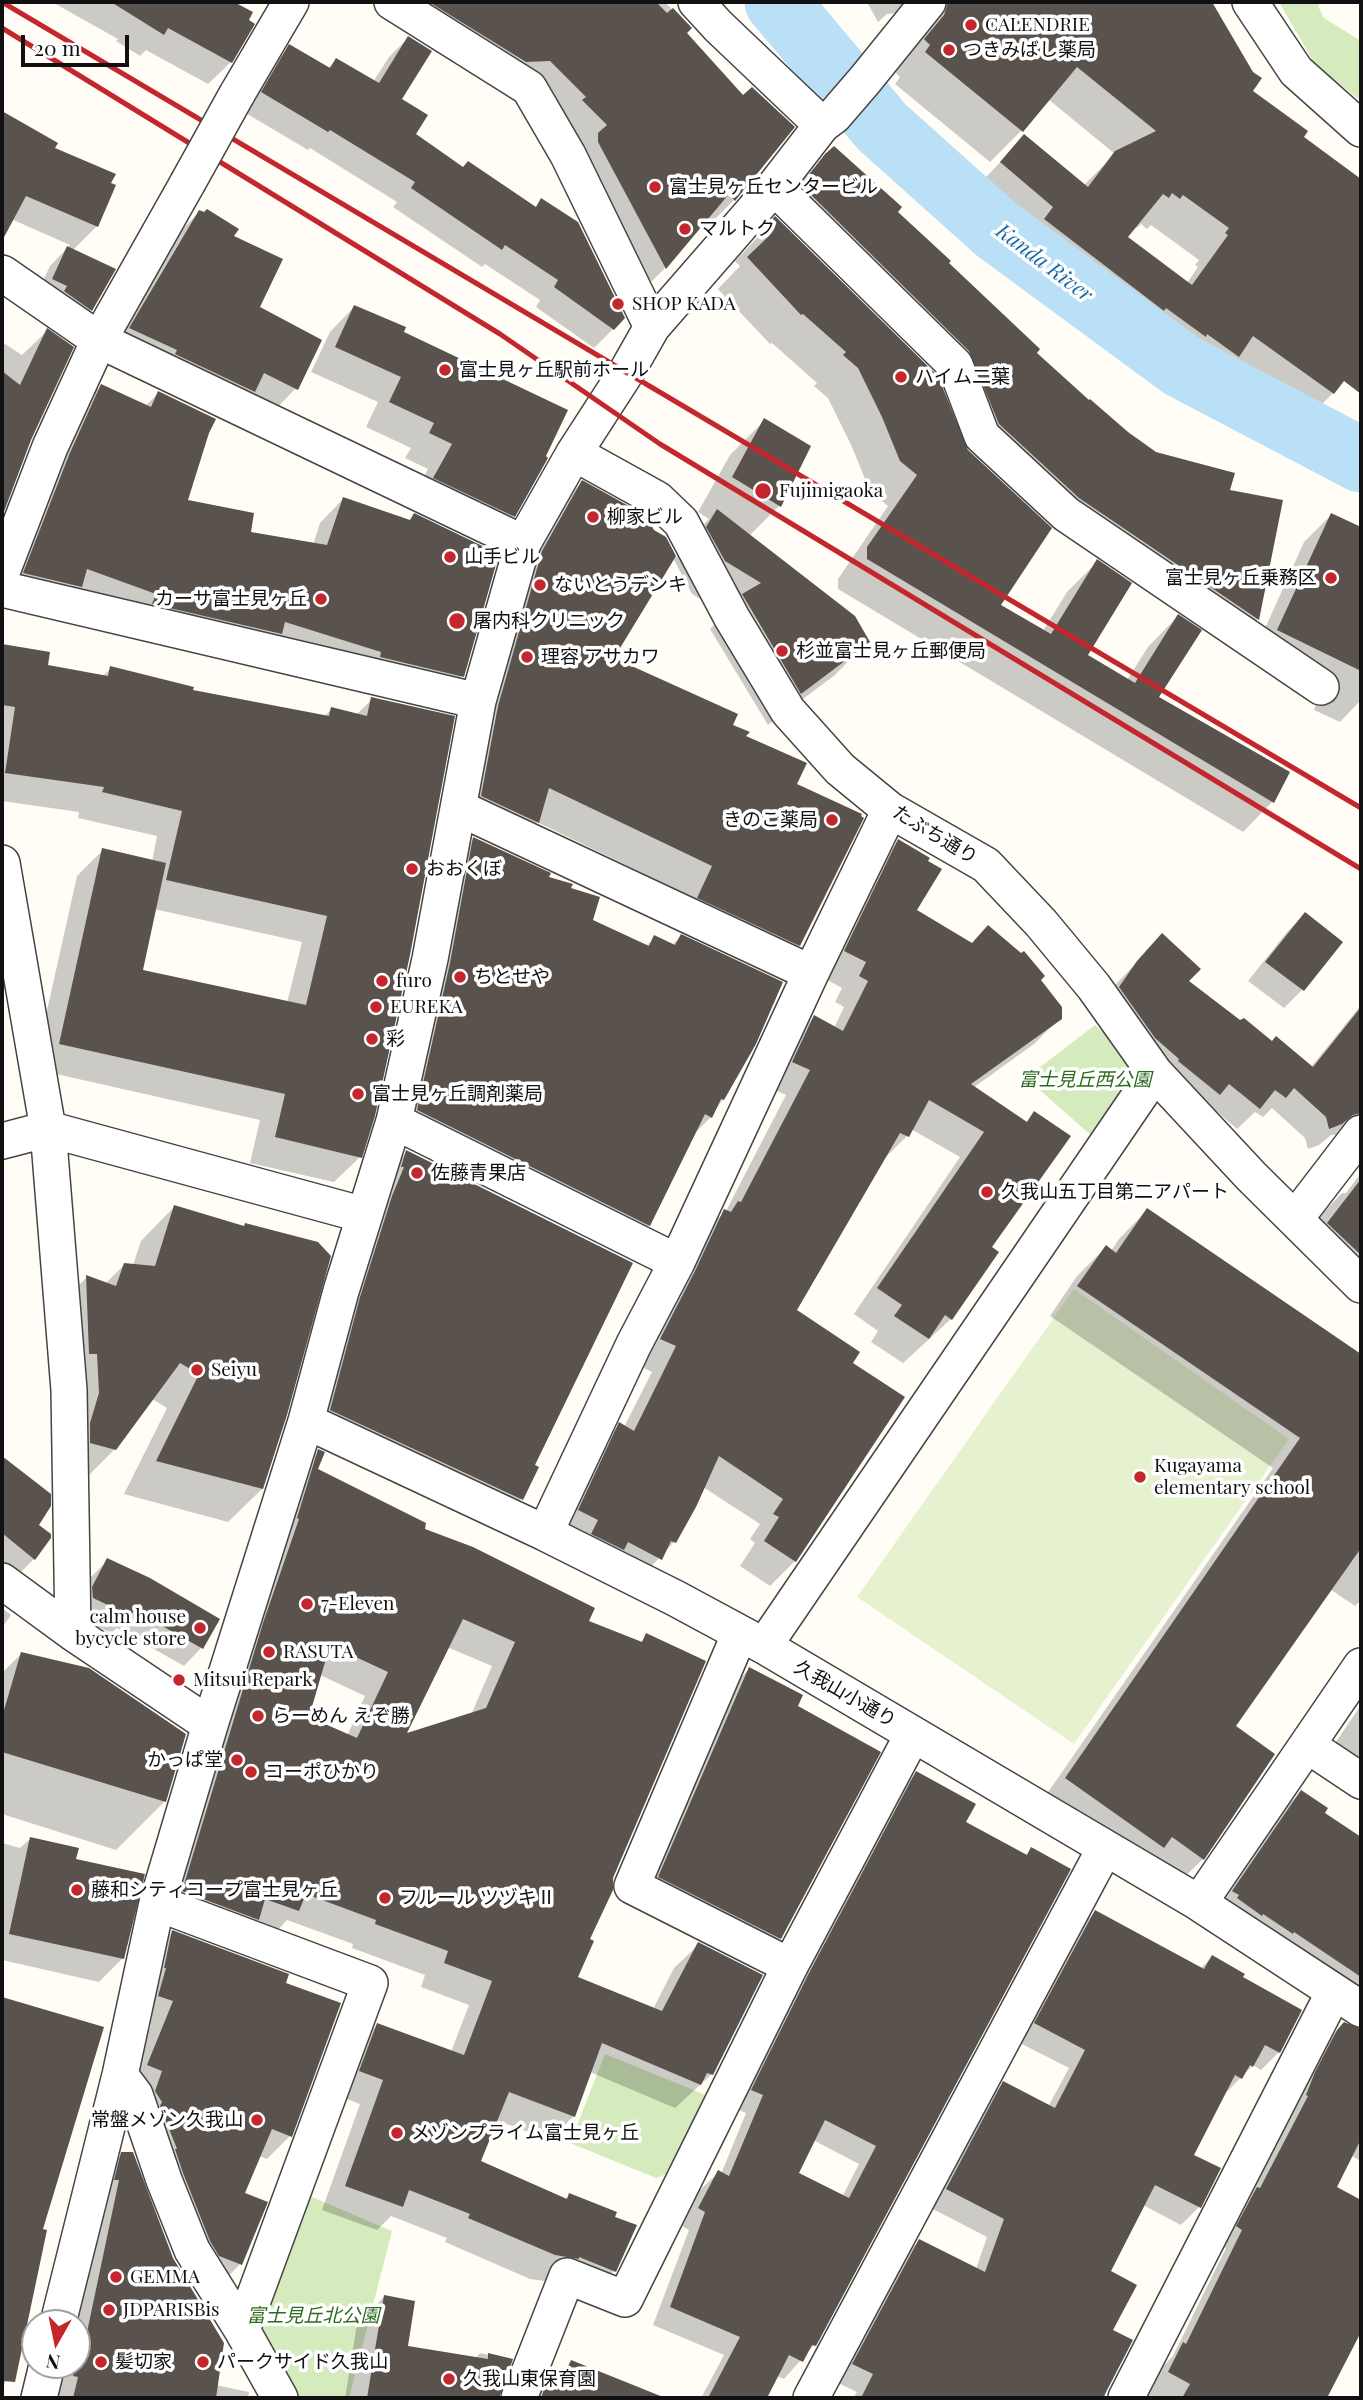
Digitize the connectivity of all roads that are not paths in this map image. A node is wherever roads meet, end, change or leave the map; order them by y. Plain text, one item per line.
1 (291, 2) edge
2 (392, 2) edge
3 (696, 2) edge
4 (928, 2) edge
5 (1250, 2) edge
6 (828, 120) junction
7 (1361, 129) edge
8 (774, 187) junction
9 (2, 273) edge
10 (652, 327) junction
11 (99, 340) junction
12 (574, 453) junction
13 (523, 543) junction
14 (2, 572) edge
15 (2, 589) edge
16 (1321, 687) dead end
17 (478, 701) junction
18 (459, 808) junction
19 (890, 810) junction
20 (2, 863) edge
21 (811, 973) junction
22 (1155, 1073) junction
23 (394, 1121) junction
24 (48, 1129) junction
25 (1361, 1132) edge
26 (2, 1141) edge
27 (364, 1215) junction
28 (1295, 1219) junction
29 (677, 1262) junction
30 (1361, 1284) edge
31 (306, 1420) junction
32 (545, 1533) junction
33 (2, 1581) edge
34 (73, 1633) junction
35 (752, 1640) junction
36 (1361, 1666) edge
37 (210, 1725) junction
38 (913, 1734) junction
39 (1307, 1745) junction
40 (1361, 1781) edge
41 (1105, 1847) junction
42 (157, 1903) junction
43 (1199, 1903) junction
44 (790, 1966) junction
45 (1348, 2001) edge
46 (120, 2075) junction
47 (62, 2309) edge
48 (242, 2330) junction
49 (44, 2379) edge
50 (39, 2398) edge
51 (280, 2398) edge
52 (519, 2398) edge
53 (811, 2398) edge
54 (1126, 2398) edge

1 - 11 street, bridge
2 - 10 street
3 - 6 street
4 - 6 street
5 - 7 street
6 - 8 street
8 - 10 street
8 - 16 street
9 - 11 street
10 - 12 street
11 - 13 street
11 - 14 street
12 - 13 street
12 - 19 street, たぶち通り
13 - 17 street
15 - 17 street
17 - 18 street
18 - 21 street
18 - 23 street
19 - 21 street
19 - 22 street, たぶち通り
20 - 24 street
21 - 29 street
22 - 28 street, たぶち通り
22 - 35 street
23 - 27 street
23 - 29 street
24 - 26 street
24 - 27 street
24 - 34 street
25 - 28 street
27 - 31 street
28 - 30 street, たぶち通り
29 - 32 street
31 - 32 street, 久我山小通り
31 - 37 street
32 - 35 street, 久我山小通り
33 - 34 street
34 - 37 street
35 - 38 street, 久我山小通り
35 - 44 street
36 - 39 street
37 - 42 street
38 - 41 street, 久我山小通り
38 - 44 street
39 - 40 street
39 - 43 street
41 - 43 street, 久我山小通り
41 - 53 street
42 - 46 street
42 - 48 street
43 - 45 street, 久我山小通り
44 - 52 street
45 - 54 street
46 - 47 street
46 - 48 street
48 - 51 street
49 - 50 street

